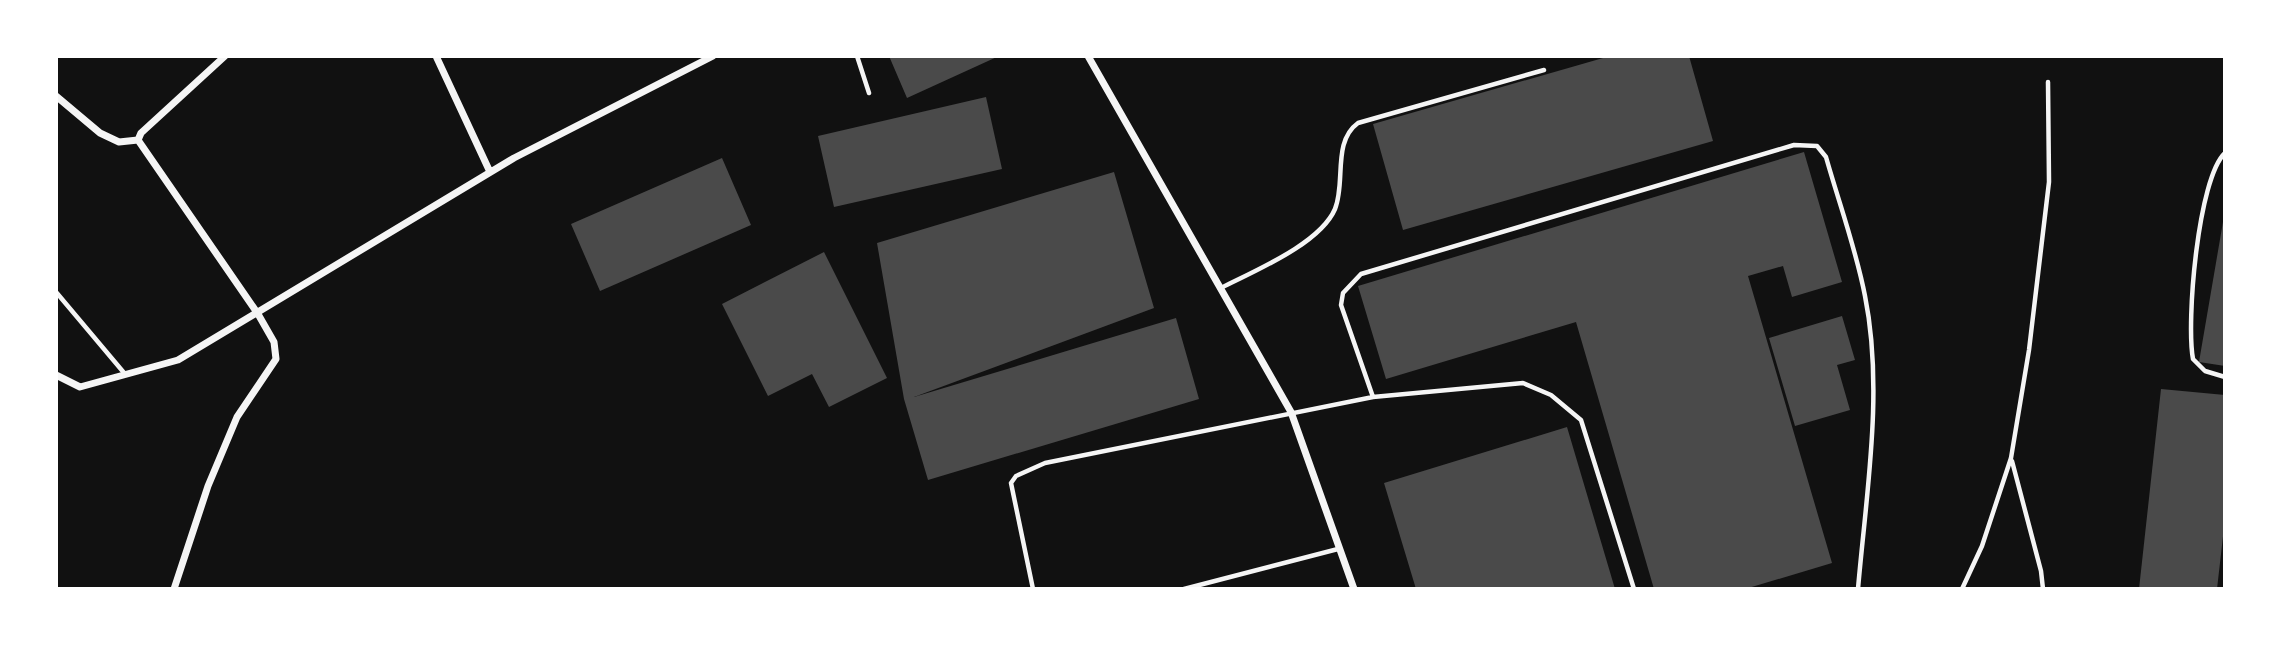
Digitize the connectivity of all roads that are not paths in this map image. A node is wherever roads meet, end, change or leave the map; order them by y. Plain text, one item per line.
1 (225, 56) edge
2 (436, 56) edge
3 (713, 56) edge
4 (857, 56) edge
5 (1088, 56) edge
6 (1544, 69) dead end
7 (2048, 82) dead end
8 (869, 93) dead end
9 (56, 96) edge
10 (138, 140) junction
11 (2225, 153) edge
12 (490, 172) junction
13 (1220, 288) junction
14 (56, 292) edge
15 (258, 314) junction
16 (125, 374) junction
17 (56, 376) edge
18 (2225, 377) edge
19 (1373, 397) junction
20 (1291, 412) junction
21 (2011, 458) junction
22 (1338, 549) junction
23 (174, 589) edge
24 (1033, 589) edge
25 (1184, 589) edge
26 (1354, 589) edge
27 (1634, 589) edge
28 (1858, 589) edge
29 (1962, 589) edge
30 (2043, 589) edge

1 - 10 street
2 - 12 street
3 - 12 street
4 - 8 lane
5 - 13 street
6 - 13 lane
7 - 21 lane
9 - 10 street
10 - 15 street
11 - 18 lane
12 - 15 street
13 - 20 street
14 - 16 lane
15 - 16 street
15 - 23 street
16 - 17 street
19 - 20 lane
19 - 27 lane
19 - 28 lane
20 - 22 street
20 - 24 lane
21 - 29 lane
21 - 30 lane
22 - 25 lane
22 - 26 street

